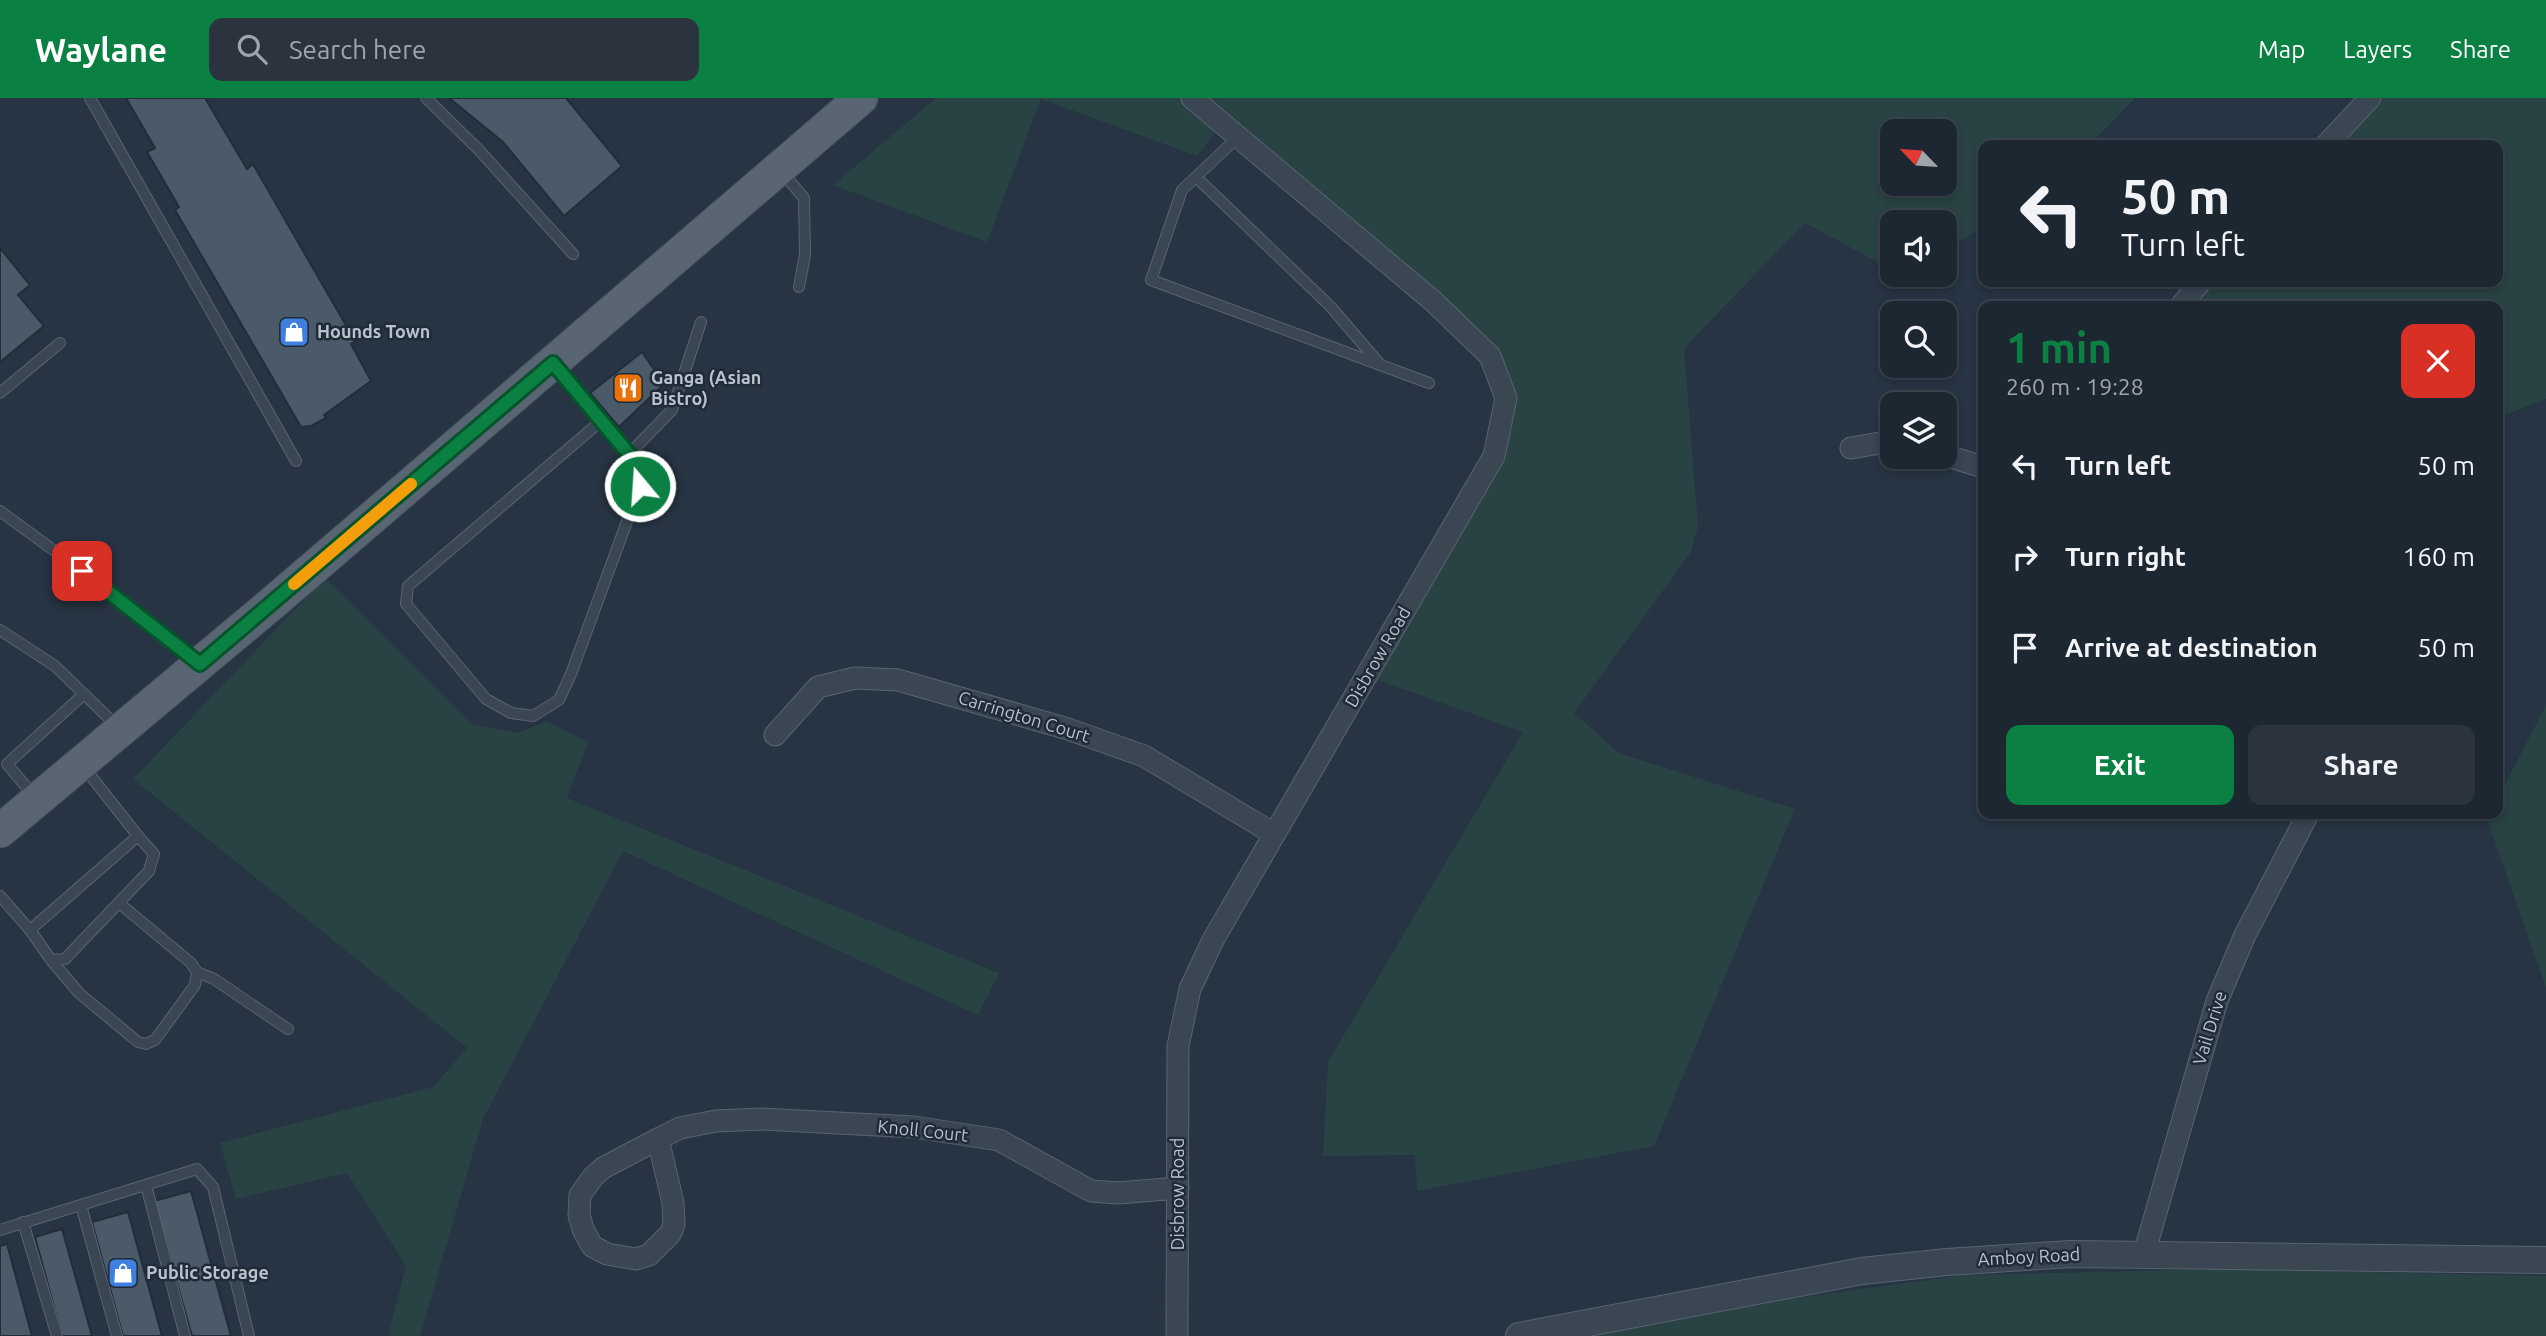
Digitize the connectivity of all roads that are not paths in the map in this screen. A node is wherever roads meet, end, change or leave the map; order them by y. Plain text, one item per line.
1 (90, 98) edge
2 (426, 98) edge
3 (861, 98) edge
4 (1192, 98) edge
5 (2370, 98) edge
6 (1238, 137) junction
7 (2331, 140) edge
8 (779, 169) junction
9 (1196, 177) junction
10 (573, 254) dead end
11 (799, 287) dead end
12 (2196, 287) edge
13 (2185, 301) edge
14 (701, 322) dead end
15 (60, 343) dead end
16 (553, 363) junction
17 (1380, 365) junction
18 (1429, 383) dead end
19 (0, 393) edge
20 (601, 421) junction
21 (1880, 443) edge
22 (1851, 449) dead end
23 (629, 454) junction
24 (1957, 459) edge
25 (296, 461) dead end
26 (1978, 465) edge
27 (0, 511) edge
28 (0, 630) edge
29 (200, 664) junction
30 (85, 694) junction
31 (121, 730) junction
32 (775, 735) dead end
33 (3, 760) edge
34 (81, 763) junction
35 (38, 799) junction
36 (2305, 819) edge
37 (0, 831) edge
38 (1274, 834) junction
39 (138, 836) junction
40 (0, 896) edge
41 (119, 903) junction
42 (30, 930) junction
43 (51, 960) junction
44 (197, 972) junction
45 (288, 1029) dead end
46 (658, 1139) junction
47 (146, 1185) junction
48 (1178, 1188) junction
49 (81, 1205) junction
50 (23, 1223) junction
51 (0, 1230) edge
52 (2144, 1254) junction
53 (2546, 1260) edge
54 (57, 1336) edge
55 (117, 1336) edge
56 (185, 1336) edge
57 (249, 1336) edge
58 (1177, 1336) edge
59 (1518, 1336) edge

1 - 25 lane
2 - 10 lane
3 - 8 main road
4 - 6 street, Disbrow Road
5 - 7 street
6 - 9 lane
6 - 38 street, Disbrow Road
8 - 11 lane
8 - 16 main road
9 - 17 lane
9 - 17 lane
12 - 13 street
14 - 23 lane
15 - 19 lane
16 - 20 lane
16 - 29 main road
17 - 18 lane
20 - 23 lane
20 - 23 lane
21 - 22 street
24 - 26 street
27 - 29 lane
28 - 30 lane
29 - 31 main road
30 - 31 lane
30 - 33 lane
31 - 34 main road
32 - 38 street, Carrington Court
33 - 35 lane
34 - 35 main road
34 - 39 lane
35 - 37 main road
36 - 52 street, Vail Drive
38 - 48 street, Disbrow Road
39 - 41 lane
39 - 42 lane
40 - 42 lane
41 - 43 lane
41 - 44 lane
42 - 43 lane
43 - 44 lane
44 - 45 lane
46 - 46 street, Knoll Court
46 - 48 street, Knoll Court
47 - 49 lane
47 - 56 lane
47 - 57 lane
48 - 58 street, Disbrow Road
49 - 50 lane
49 - 55 lane
50 - 51 lane
50 - 54 lane
52 - 53 street, Amboy Road
52 - 59 street, Amboy Road

